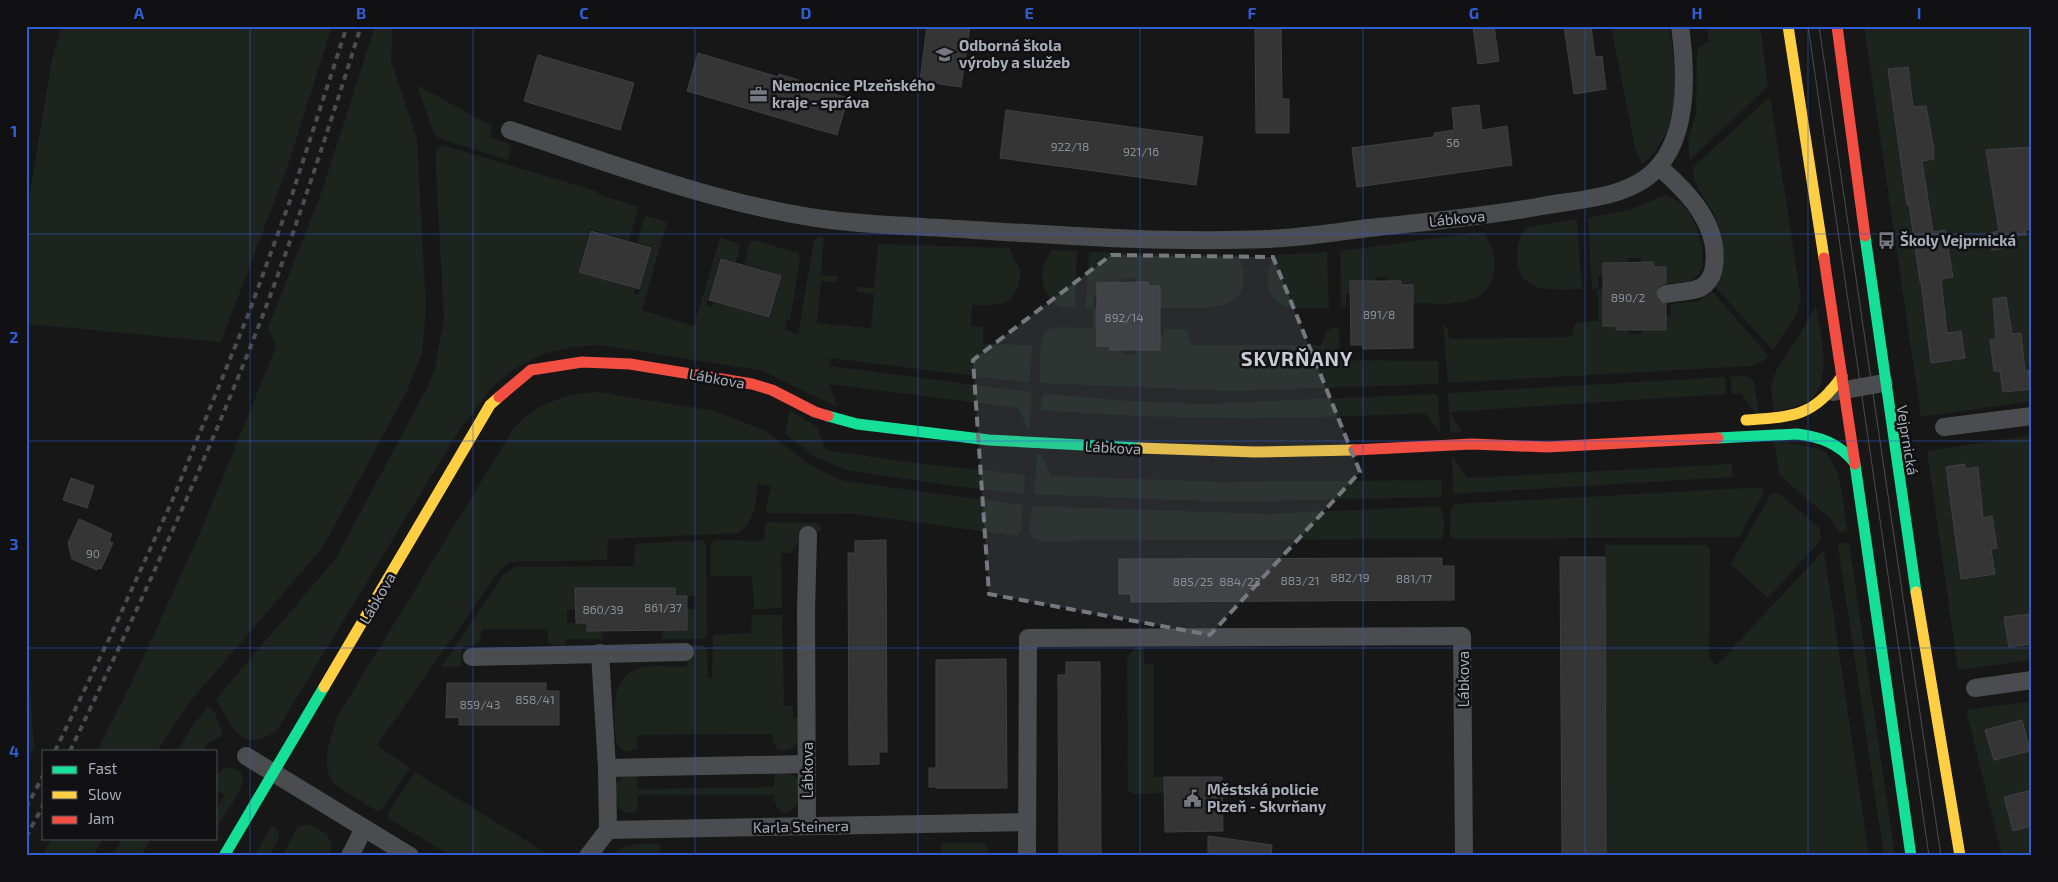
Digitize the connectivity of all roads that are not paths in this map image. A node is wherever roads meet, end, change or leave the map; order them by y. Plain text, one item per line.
1 (1680, 26) edge
2 (1788, 26) edge
3 (1837, 26) edge
4 (510, 130) dead end
5 (1659, 167) junction
6 (1666, 294) dead end
7 (1884, 383) junction
8 (1839, 386) junction
9 (2032, 416) edge
10 (1737, 420) dead end
11 (1944, 427) dead end
12 (1527, 435) dead end
13 (1472, 444) junction
14 (1854, 462) junction
15 (808, 534) dead end
16 (685, 652) dead end
17 (600, 653) junction
18 (472, 658) dead end
19 (2032, 680) edge
20 (1975, 688) dead end
21 (246, 756) dead end
22 (807, 764) junction
23 (607, 768) junction
24 (274, 774) junction
25 (1027, 822) junction
26 (807, 826) junction
27 (364, 828) junction
28 (608, 830) junction
29 (224, 856) edge
30 (350, 856) edge
31 (410, 856) edge
32 (588, 856) edge
33 (1027, 856) edge
34 (1464, 856) edge
35 (1911, 856) edge
36 (1960, 856) edge

1 - 5 street, Lábkova
2 - 8 street
3 - 7 street, Vejprnická
4 - 5 street, Lábkova
5 - 6 street
7 - 8 street
7 - 36 street, Vejprnická
8 - 10 street
8 - 14 street
9 - 11 street
12 - 13 street, Lábkova
13 - 14 street, Lábkova
13 - 24 street, Lábkova
14 - 35 street
15 - 22 street, Lábkova
16 - 17 street
17 - 18 street
17 - 23 street
19 - 20 street
21 - 24 street
22 - 23 street
22 - 26 street, Lábkova
23 - 28 street
24 - 27 street
24 - 29 street, Lábkova
25 - 26 street, Karla Steinera
25 - 33 street
25 - 34 street, Lábkova
26 - 28 street, Karla Steinera
27 - 30 street
27 - 31 street
28 - 32 street

